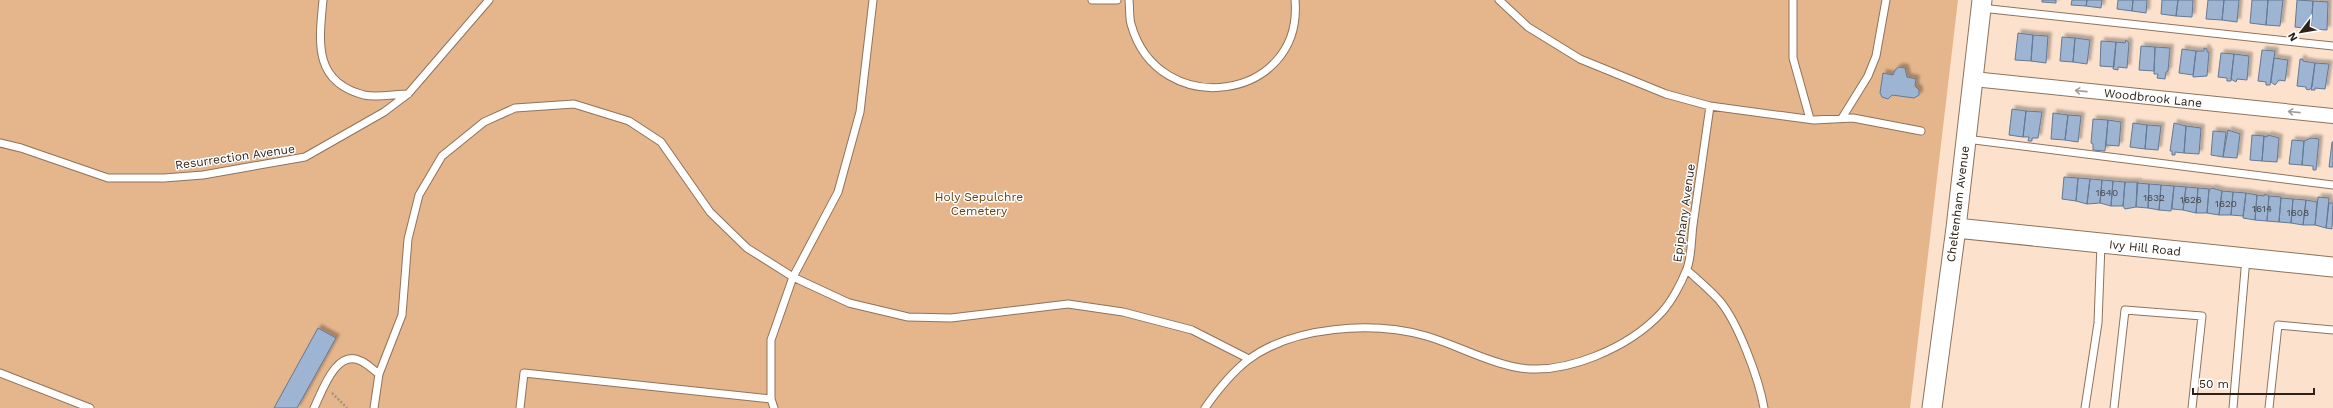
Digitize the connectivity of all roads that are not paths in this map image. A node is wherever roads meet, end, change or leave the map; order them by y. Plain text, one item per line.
1 (323, 0) edge
2 (489, 0) edge
3 (873, 0) edge
4 (1092, 0) edge
5 (1117, 0) edge
6 (1130, 0) edge
7 (1295, 0) edge
8 (1499, 0) edge
9 (1793, 0) edge
10 (1886, 0) edge
11 (1982, 4) edge
12 (2333, 46) edge
13 (1973, 80) junction
14 (408, 94) junction
15 (1710, 106) junction
16 (2333, 116) edge
17 (1842, 118) junction
18 (1810, 119) junction
19 (1921, 130) dead end
20 (1966, 139) junction
21 (0, 143) edge
22 (2333, 185) edge
23 (1956, 228) junction
24 (2101, 243) junction
25 (2246, 258) junction
26 (2333, 268) edge
27 (1687, 270) junction
28 (793, 277) junction
29 (2333, 330) edge
30 (1249, 359) junction
31 (0, 373) edge
32 (379, 374) junction
33 (771, 399) junction
34 (90, 408) edge
35 (314, 408) edge
36 (374, 408) edge
37 (520, 408) edge
38 (774, 408) edge
39 (1205, 408) edge
40 (1764, 408) edge
41 (1932, 408) edge
42 (2085, 408) edge
43 (2114, 408) edge
44 (2192, 408) edge
45 (2233, 408) edge
46 (2269, 408) edge

1 - 14 lane
2 - 14 lane, Resurrection Avenue
3 - 28 lane
4 - 5 lane
6 - 7 lane
8 - 15 lane
9 - 18 lane
10 - 17 lane
11 - 12 lane
11 - 13 main road, Cheltenham Avenue
16 -> 13 street, Woodbrook Lane
13 - 20 main road, Cheltenham Avenue
14 - 21 lane, Resurrection Avenue
15 - 18 lane
15 - 27 lane, Epiphany Avenue
17 - 18 lane
17 - 19 lane
20 - 22 lane
20 - 23 main road, Cheltenham Avenue
23 - 24 main road, Ivy Hill Road
23 - 41 main road, Cheltenham Avenue
24 - 25 main road, Ivy Hill Road
24 - 42 lane
25 - 26 main road, Ivy Hill Road
25 - 45 lane
27 - 30 lane, Epiphany Avenue
27 - 40 lane
28 - 30 lane
28 - 32 lane
28 - 33 lane
29 - 46 lane
30 - 39 lane, Epiphany Avenue
31 - 34 lane
32 - 35 lane
32 - 36 lane
33 - 37 lane
33 - 38 lane
43 - 44 lane

